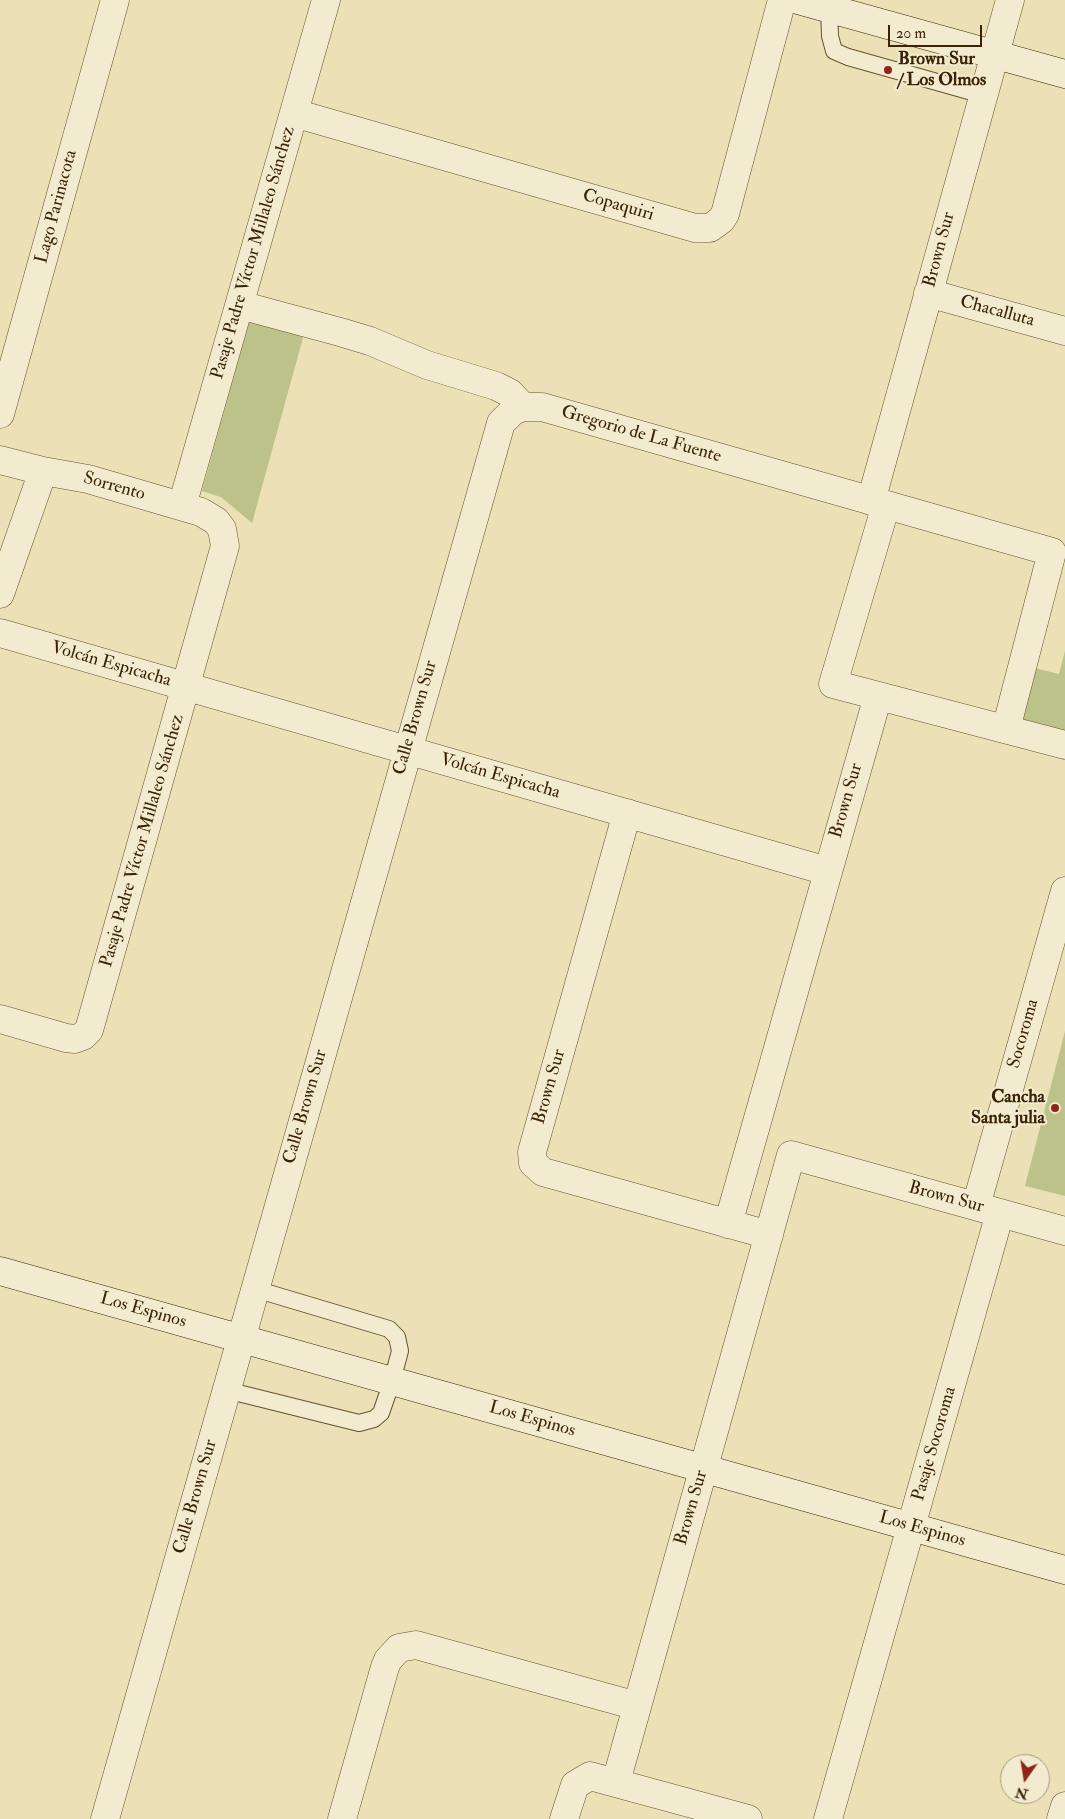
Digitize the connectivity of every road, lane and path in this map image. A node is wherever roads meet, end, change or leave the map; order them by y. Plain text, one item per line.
1 (115, 0) edge
2 (326, 0) edge
3 (782, 0) edge
4 (798, 0) edge
5 (1010, 0) edge
6 (829, 8) junction
7 (994, 55) junction
8 (1065, 74) edge
9 (983, 95) junction
10 (294, 113) junction
11 (928, 293) junction
12 (240, 305) junction
13 (1065, 331) edge
14 (523, 407) junction
15 (0, 414) edge
16 (0, 460) edge
17 (43, 472) junction
18 (878, 503) junction
19 (182, 506) junction
20 (222, 529) joint
21 (1052, 552) junction
22 (1065, 577) edge
23 (0, 594) edge
24 (0, 633) edge
25 (186, 687) junction
26 (878, 696) junction
27 (1006, 729) junction
28 (1065, 745) edge
29 (407, 750) junction
30 (627, 813) junction
31 (826, 871) junction
32 (1065, 891) edge
33 (0, 1019) edge
34 (988, 1210) junction
35 (728, 1224) junction
36 (1065, 1231) edge
37 (769, 1235) junction
38 (0, 1271) edge
39 (255, 1289) junction
40 (241, 1339) junction
41 (392, 1381) junction
42 (226, 1390) junction
43 (703, 1468) junction
44 (912, 1527) junction
45 (1065, 1570) edge
46 (637, 1706) junction
47 (616, 1782) junction
48 (1065, 1806) edge
49 (105, 1819) edge
50 (342, 1819) edge
51 (564, 1819) edge
52 (748, 1819) edge
53 (828, 1819) edge
54 (1061, 1819) edge

1 - 15 street, Lago Parinacota
2 - 10 street, Pasaje Padre Víctor Millaleo Sánchez
3 - 10 street, Copaquiri
4 - 6 street
5 - 7 street, Brown Sur
6 - 7 street
6 - 9 lane
7 - 8 street
7 - 9 street, Brown Sur
9 - 11 street, Brown Sur
10 - 12 street, Pasaje Padre Víctor Millaleo Sánchez
11 - 13 street, Chacalluta
11 - 18 street, Brown Sur
12 - 14 street
12 - 19 street, Pasaje Padre Víctor Millaleo Sánchez
14 - 18 street, Gregorio de La Fuente
14 - 29 street, Calle Brown Sur
16 - 17 street, Sorrento
17 - 19 street, Sorrento
17 - 23 street
18 - 21 street, Gregorio de La Fuente
18 - 26 street, Brown Sur
19 - 20 street, Sorrento
20 - 25 street, Pasaje Padre Víctor Millaleo Sánchez
21 - 22 street
21 - 27 street
24 - 25 street, Volcán Espicacha
25 - 29 street, Volcán Espicacha
25 - 33 street, Pasaje Padre Víctor Millaleo Sánchez
26 - 27 street
26 - 31 street, Brown Sur
27 - 28 street
29 - 30 street, Volcán Espicacha
29 - 39 street, Calle Brown Sur
30 - 31 street, Volcán Espicacha
30 - 35 street, Brown Sur
31 - 35 street, Brown Sur
32 - 34 street, Socoroma
34 - 36 street, Brown Sur
34 - 37 street, Brown Sur
34 - 44 street, Pasaje Socoroma
35 - 37 street, Brown Sur
37 - 43 street, Brown Sur
38 - 40 street, Los Espinos
39 - 40 street, Calle Brown Sur
39 - 41 lane
40 - 41 street, Los Espinos
40 - 42 street, Calle Brown Sur
41 - 42 lane
41 - 43 street, Los Espinos
42 - 49 street, Calle Brown Sur
43 - 44 street, Los Espinos
43 - 46 street, Brown Sur
44 - 45 street, Los Espinos
44 - 53 street, Pasaje Socoroma
46 - 47 street, Brown Sur
46 - 50 street
47 - 51 street
47 - 52 street
48 - 54 street

